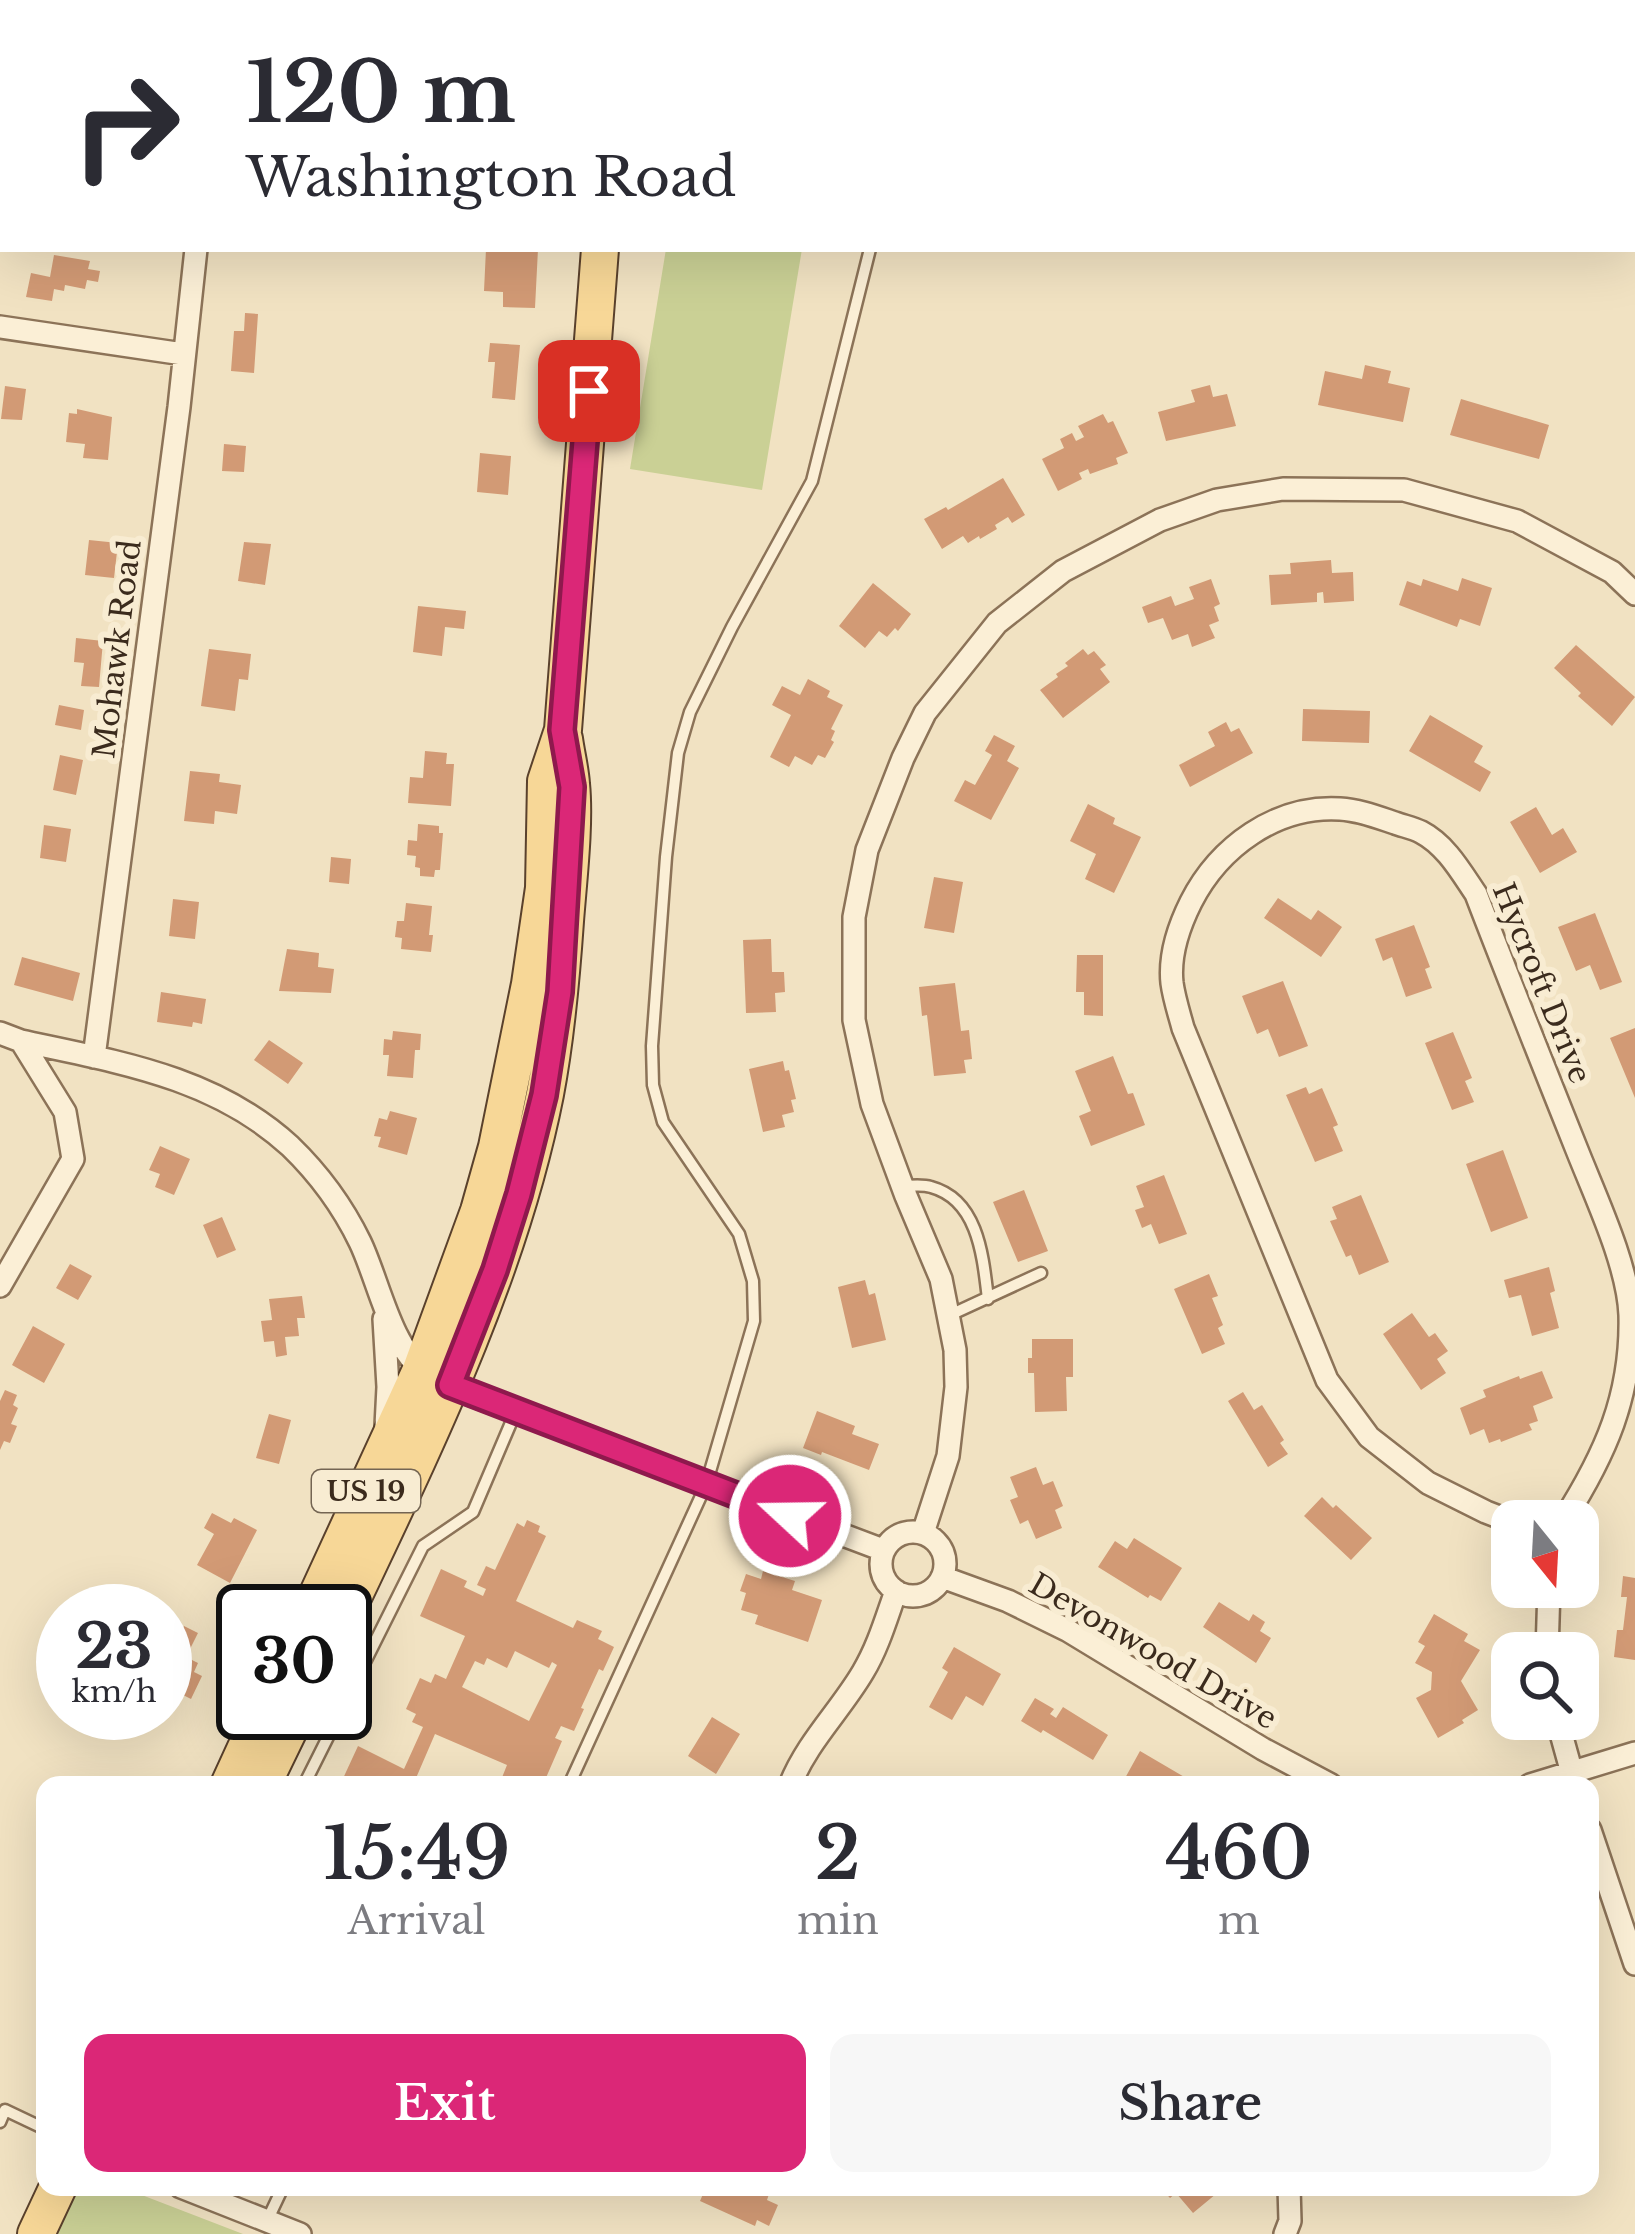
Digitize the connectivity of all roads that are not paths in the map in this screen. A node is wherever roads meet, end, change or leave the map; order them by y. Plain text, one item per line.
1 (196, 252) edge
2 (600, 252) edge
3 (869, 252) edge
4 (0, 327) edge
5 (183, 354) junction
6 (1635, 594) edge
7 (10, 1037) edge
8 (94, 1057) junction
9 (902, 1186) junction
10 (1041, 1273) dead end
11 (0, 1286) edge
12 (382, 1295) junction
13 (988, 1299) junction
14 (950, 1316) junction
15 (435, 1378) junction
16 (516, 1411) junction
17 (382, 1454) junction
18 (706, 1485) junction
19 (1576, 1500) edge
20 (1491, 1514) edge
21 (923, 1533) junction
22 (884, 1550) junction
23 (942, 1577) junction
24 (322, 1584) edge
25 (356, 1584) edge
26 (896, 1592) junction
27 (372, 1647) edge
28 (250, 1740) edge
29 (284, 1740) edge
30 (326, 1740) edge
31 (1563, 1740) edge
32 (1635, 1753) edge
33 (233, 1776) edge
34 (266, 1776) edge
35 (308, 1776) edge
36 (573, 1776) edge
37 (794, 1776) edge
38 (1314, 1776) edge
39 (1572, 1776) edge
40 (1580, 1776) edge
41 (1599, 1857) edge
42 (1635, 1964) edge
43 (0, 2122) edge
44 (36, 2125) edge
45 (54, 2196) edge
46 (204, 2196) edge
47 (279, 2196) edge
48 (1289, 2196) edge
49 (268, 2221) junction
50 (36, 2234) edge
51 (300, 2234) edge
52 (1285, 2234) edge

1 - 5 street, Mohawk Road
2 - 15 main road, US 19
3 - 18 lane
4 - 5 street
5 - 8 street, Mohawk Road
6 - 9 street
7 - 8 street
7 - 11 street
8 - 12 street
9 - 13 lane
9 - 14 street
10 - 13 lane
12 - 15 street
12 - 17 street
13 - 14 lane
14 - 21 street
15 - 16 street
15 - 17 main road, US 19
15 - 25 main road, US 19
16 - 18 street
16 - 27 lane
17 - 24 main road, US 19
18 - 22 street
18 - 36 lane
19 - 20 street, Hycroft Drive
21 - 22 street
21 - 23 street
22 - 26 street
23 - 26 street
23 - 38 street, Devonwood Drive
26 - 37 street
28 - 33 main road
29 - 34 main road
30 - 35 lane
31 - 39 street
32 - 40 street
41 - 42 street
43 - 44 lane
45 - 50 main road
46 - 49 street
47 - 49 lane
48 - 52 street
49 - 51 street

